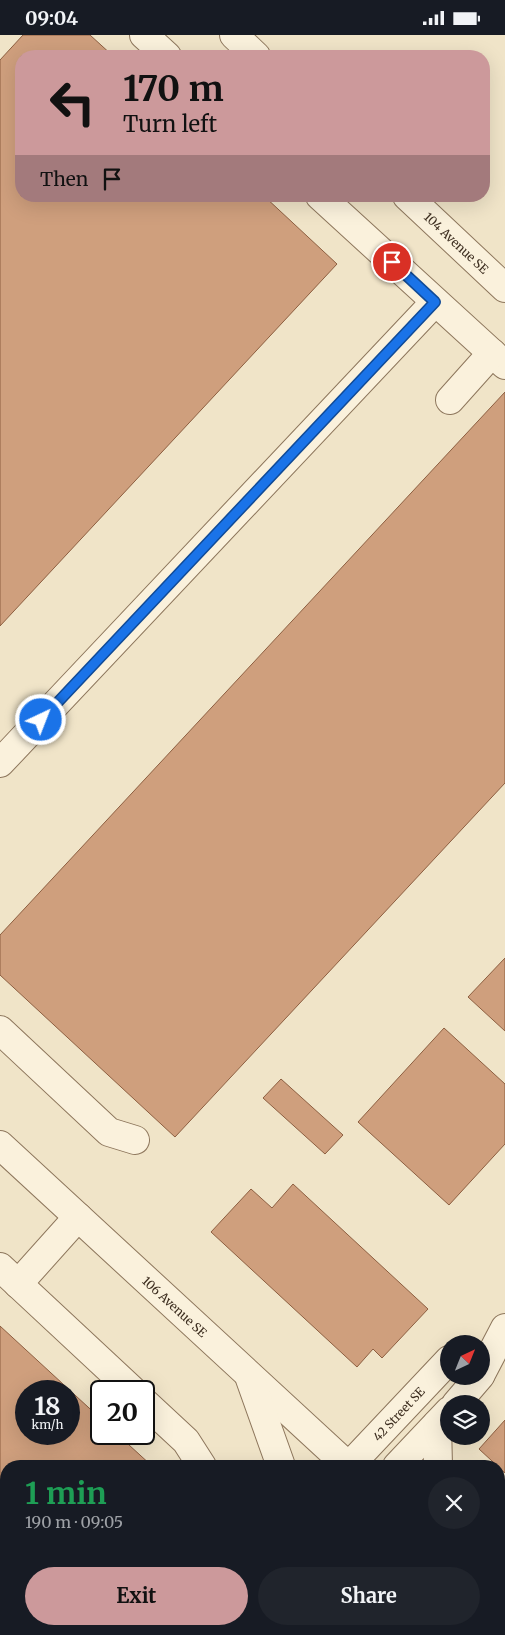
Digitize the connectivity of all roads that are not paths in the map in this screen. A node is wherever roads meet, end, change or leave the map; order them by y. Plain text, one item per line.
1 (144, 35) edge
2 (234, 35) edge
3 (160, 50) edge
4 (250, 50) edge
5 (327, 202) edge
6 (413, 202) edge
7 (505, 288) edge
8 (435, 302) junction
9 (499, 359) edge
10 (450, 400) dead end
11 (0, 763) edge
12 (0, 1030) edge
13 (135, 1141) dead end
14 (0, 1145) edge
15 (78, 1217) junction
16 (9, 1275) edge
17 (505, 1327) edge
18 (490, 1336) edge
19 (490, 1357) edge
20 (440, 1370) edge
21 (248, 1375) junction
22 (121, 1380) edge
23 (472, 1385) edge
24 (464, 1395) edge
25 (155, 1412) edge
26 (440, 1420) edge
27 (440, 1445) edge
28 (198, 1460) edge
29 (279, 1460) edge
30 (342, 1460) edge
31 (355, 1460) edge
32 (403, 1460) edge
33 (439, 1460) edge

1 - 3 street
2 - 4 street
5 - 8 street
6 - 7 street, 104 Avenue SE
8 - 9 street
8 - 11 street
9 - 10 street
12 - 13 street
14 - 15 street, 106 Avenue SE
15 - 16 street
15 - 21 street, 106 Avenue SE
16 - 22 street
17 - 18 street
17 - 19 street
20 - 31 street, 42 Street SE
21 - 29 street
21 - 30 street, 106 Avenue SE
23 - 24 street
25 - 28 street
26 - 32 street
27 - 33 street

